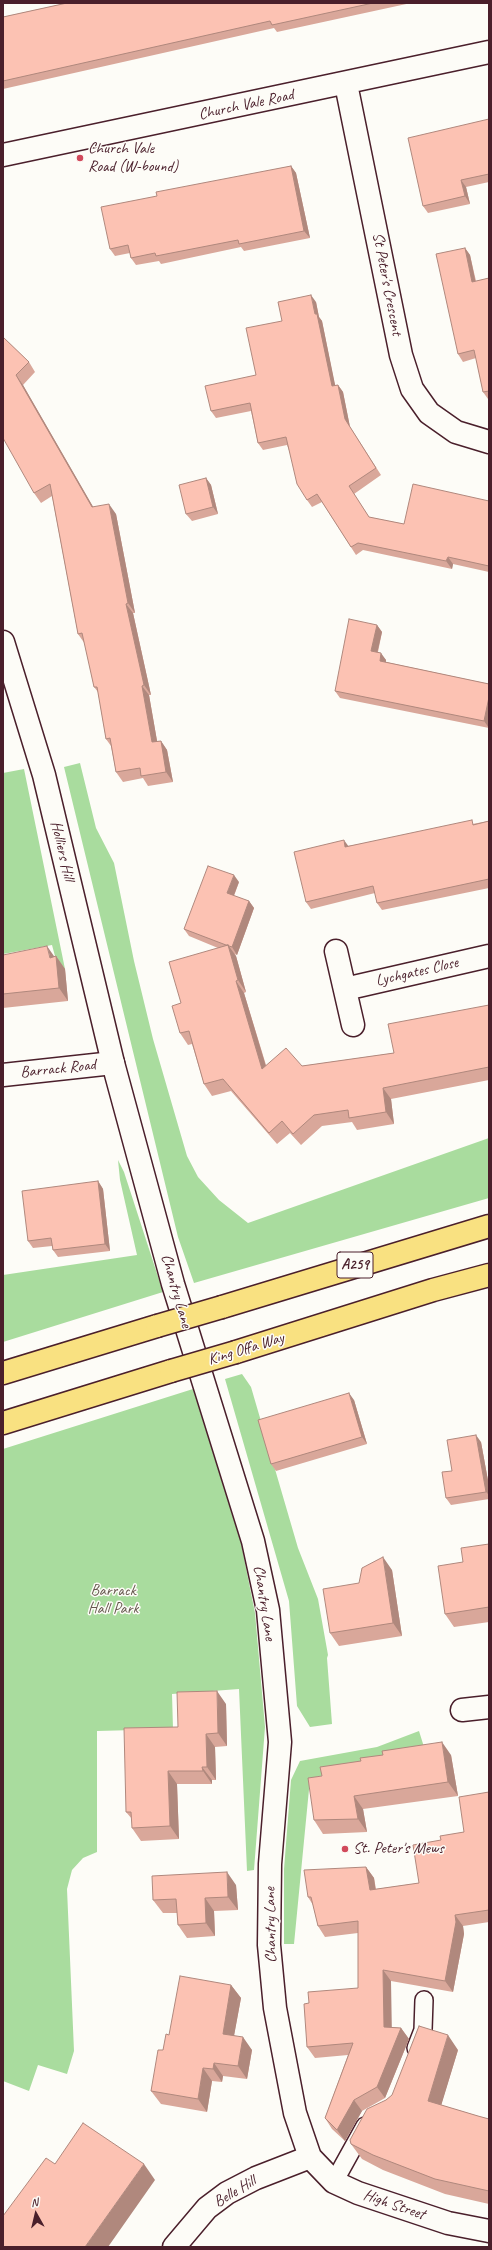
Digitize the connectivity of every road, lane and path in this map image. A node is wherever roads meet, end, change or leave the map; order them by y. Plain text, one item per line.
1 (489, 52) edge
2 (346, 84) junction
3 (3, 155) edge
4 (489, 442) edge
5 (3, 642) edge
6 (336, 951) dead end
7 (489, 956) edge
8 (345, 989) junction
9 (353, 1025) dead end
10 (113, 1063) junction
11 (3, 1075) edge
12 (489, 1226) edge
13 (489, 1275) edge
14 (3, 1373) edge
15 (3, 1423) edge
16 (489, 1707) edge
17 (462, 1710) dead end
18 (424, 2000) dead end
19 (409, 2065) edge
20 (376, 2114) edge
21 (310, 2157) junction
22 (334, 2182) junction
23 (489, 2232) edge
24 (174, 2247) edge

1 - 2 main road, Church Vale Road
2 - 3 main road, Church Vale Road
2 - 4 main road, St Peter's Crescent
5 - 10 main road, Holliers Hill
6 - 8 main road
7 - 8 main road, Lychgates Close
8 - 9 main road
10 - 11 main road, Barrack Road
10 - 21 main road, Chantry Lane
12 - 14 highway, A259, bridge
13 - 15 highway, King Offa Way, bridge
16 - 17 main road
18 - 19 lane
20 - 22 lane
21 - 22 main road, High Street
21 - 24 main road, Belle Hill
22 - 23 main road, High Street

